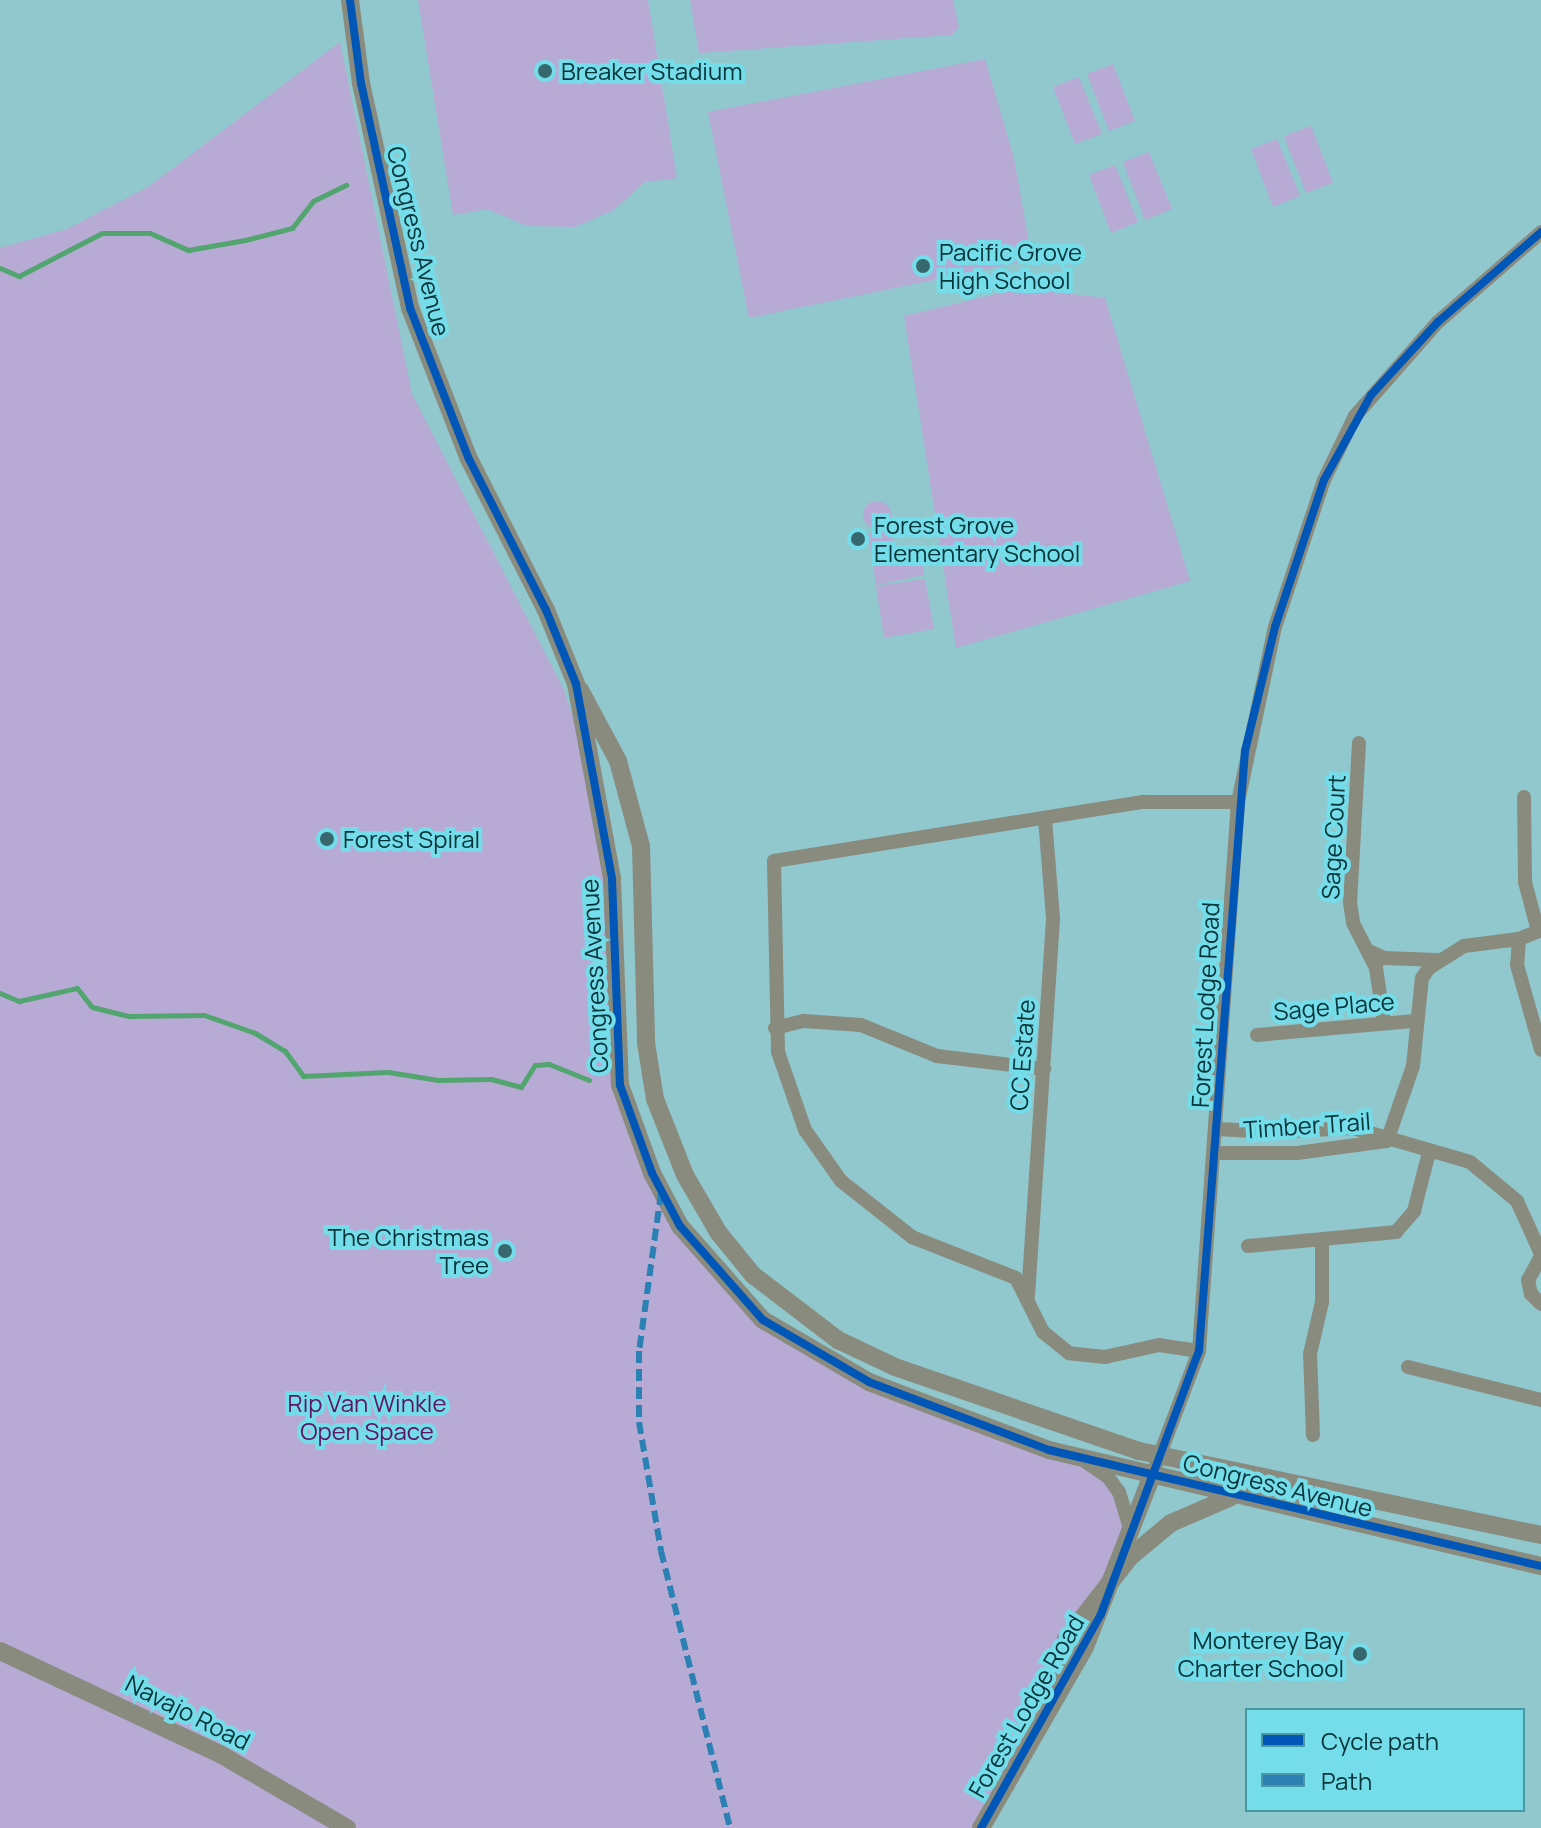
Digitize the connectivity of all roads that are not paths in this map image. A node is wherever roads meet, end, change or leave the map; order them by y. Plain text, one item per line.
1 (350, 0) edge
2 (1541, 232) edge
3 (576, 684) junction
4 (1359, 743) dead end
5 (1524, 797) dead end
6 (1238, 802) junction
7 (1045, 818) junction
8 (1540, 930) edge
9 (1519, 939) junction
10 (1369, 951) junction
11 (1438, 960) junction
12 (1415, 1021) junction
13 (1384, 1022) junction
14 (775, 1028) junction
15 (1257, 1035) dead end
16 (1541, 1050) edge
17 (1044, 1069) junction
18 (1217, 1129) junction
19 (1387, 1141) junction
20 (1429, 1152) junction
21 (1216, 1153) junction
22 (1322, 1241) junction
23 (1248, 1246) dead end
24 (1541, 1255) edge
25 (1028, 1296) junction
26 (1541, 1304) edge
27 (1199, 1351) junction
28 (1408, 1367) dead end
29 (1541, 1400) edge
30 (1313, 1435) dead end
31 (1158, 1456) junction
32 (1075, 1457) junction
33 (1152, 1475) junction
34 (1237, 1495) junction
35 (1130, 1528) junction
36 (1541, 1535) edge
37 (1541, 1566) edge
38 (1109, 1582) junction
39 (0, 1651) edge
40 (347, 1828) edge
41 (981, 1828) edge

1 - 3 street, Congress Avenue
2 - 6 street, Forest Lodge Road
3 - 31 street, Congress Avenue
3 - 32 street, Congress Avenue
4 - 10 street, Sage Court
5 - 8 street
6 - 7 street
6 - 18 street, Forest Lodge Road
7 - 14 street
7 - 17 street, CC Estate
8 - 9 street
9 - 11 street
9 - 16 street
10 - 11 street
10 - 13 street, Sage Court
11 - 12 street, Timber Trail
12 - 13 street, Sage Place
12 - 19 street, Timber Trail
13 - 15 street, Sage Place
14 - 17 street
14 - 25 street
17 - 25 street, CC Estate
18 - 19 street
18 - 21 street, Forest Lodge Road
19 - 20 street
19 - 21 street, Timber Trail
20 - 22 street
20 - 24 street
21 - 27 street, Forest Lodge Road
22 - 23 street
22 - 30 street
24 - 26 street
25 - 27 street
27 - 31 street, Forest Lodge Road
28 - 29 street
31 - 33 street, Forest Lodge Road
31 - 36 street, Congress Avenue
32 - 33 street, Congress Avenue
32 - 35 street
33 - 34 street, Congress Avenue
33 - 35 street, Forest Lodge Road
34 - 37 street, Congress Avenue
34 - 38 street
35 - 38 street, Forest Lodge Road
38 - 41 street, Forest Lodge Road
39 - 40 street, Navajo Road

